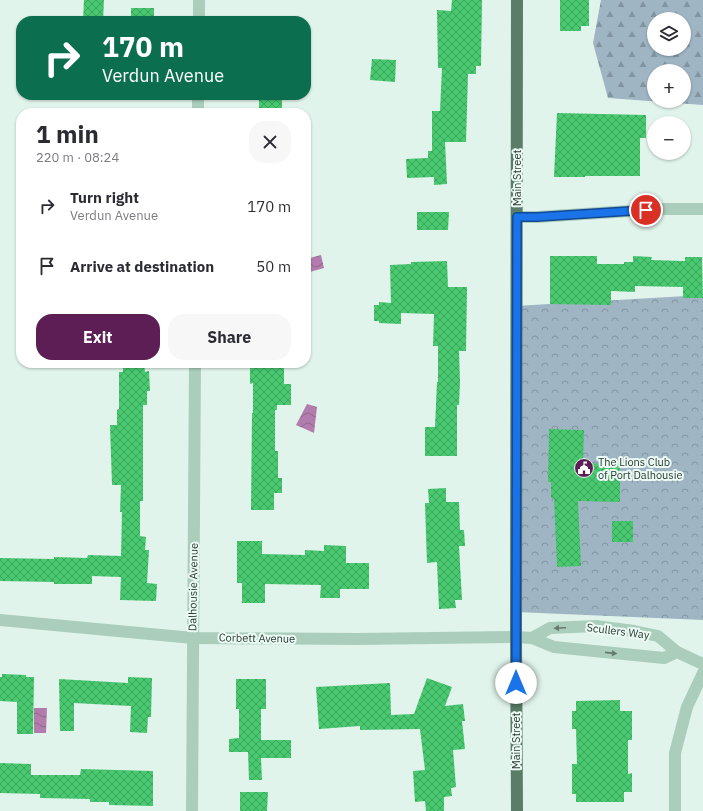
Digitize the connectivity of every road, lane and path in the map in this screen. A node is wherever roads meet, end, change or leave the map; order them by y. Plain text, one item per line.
1 (199, 0) edge
2 (517, 0) edge
3 (199, 16) edge
4 (703, 209) edge
5 (517, 217) junction
6 (195, 368) edge
7 (0, 620) edge
8 (516, 637) junction
9 (193, 638) junction
10 (532, 638) junction
11 (677, 652) junction
12 (703, 664) edge
13 (703, 673) edge
14 (192, 811) edge
15 (517, 811) edge
16 (675, 811) edge

1 - 3 street
2 - 5 main road, Main Street
4 - 5 street
5 - 8 main road, Main Street
6 - 9 street, Dalhousie Avenue
7 - 9 street, Corbett Avenue
8 - 9 street, Corbett Avenue
8 - 10 street, Scullers Way
8 - 15 main road, Main Street
9 - 14 street, Dalhousie Avenue
10 -> 11 street, Scullers Way
11 -> 10 street, Scullers Way
11 - 12 street, Scullers Way
13 - 16 street

